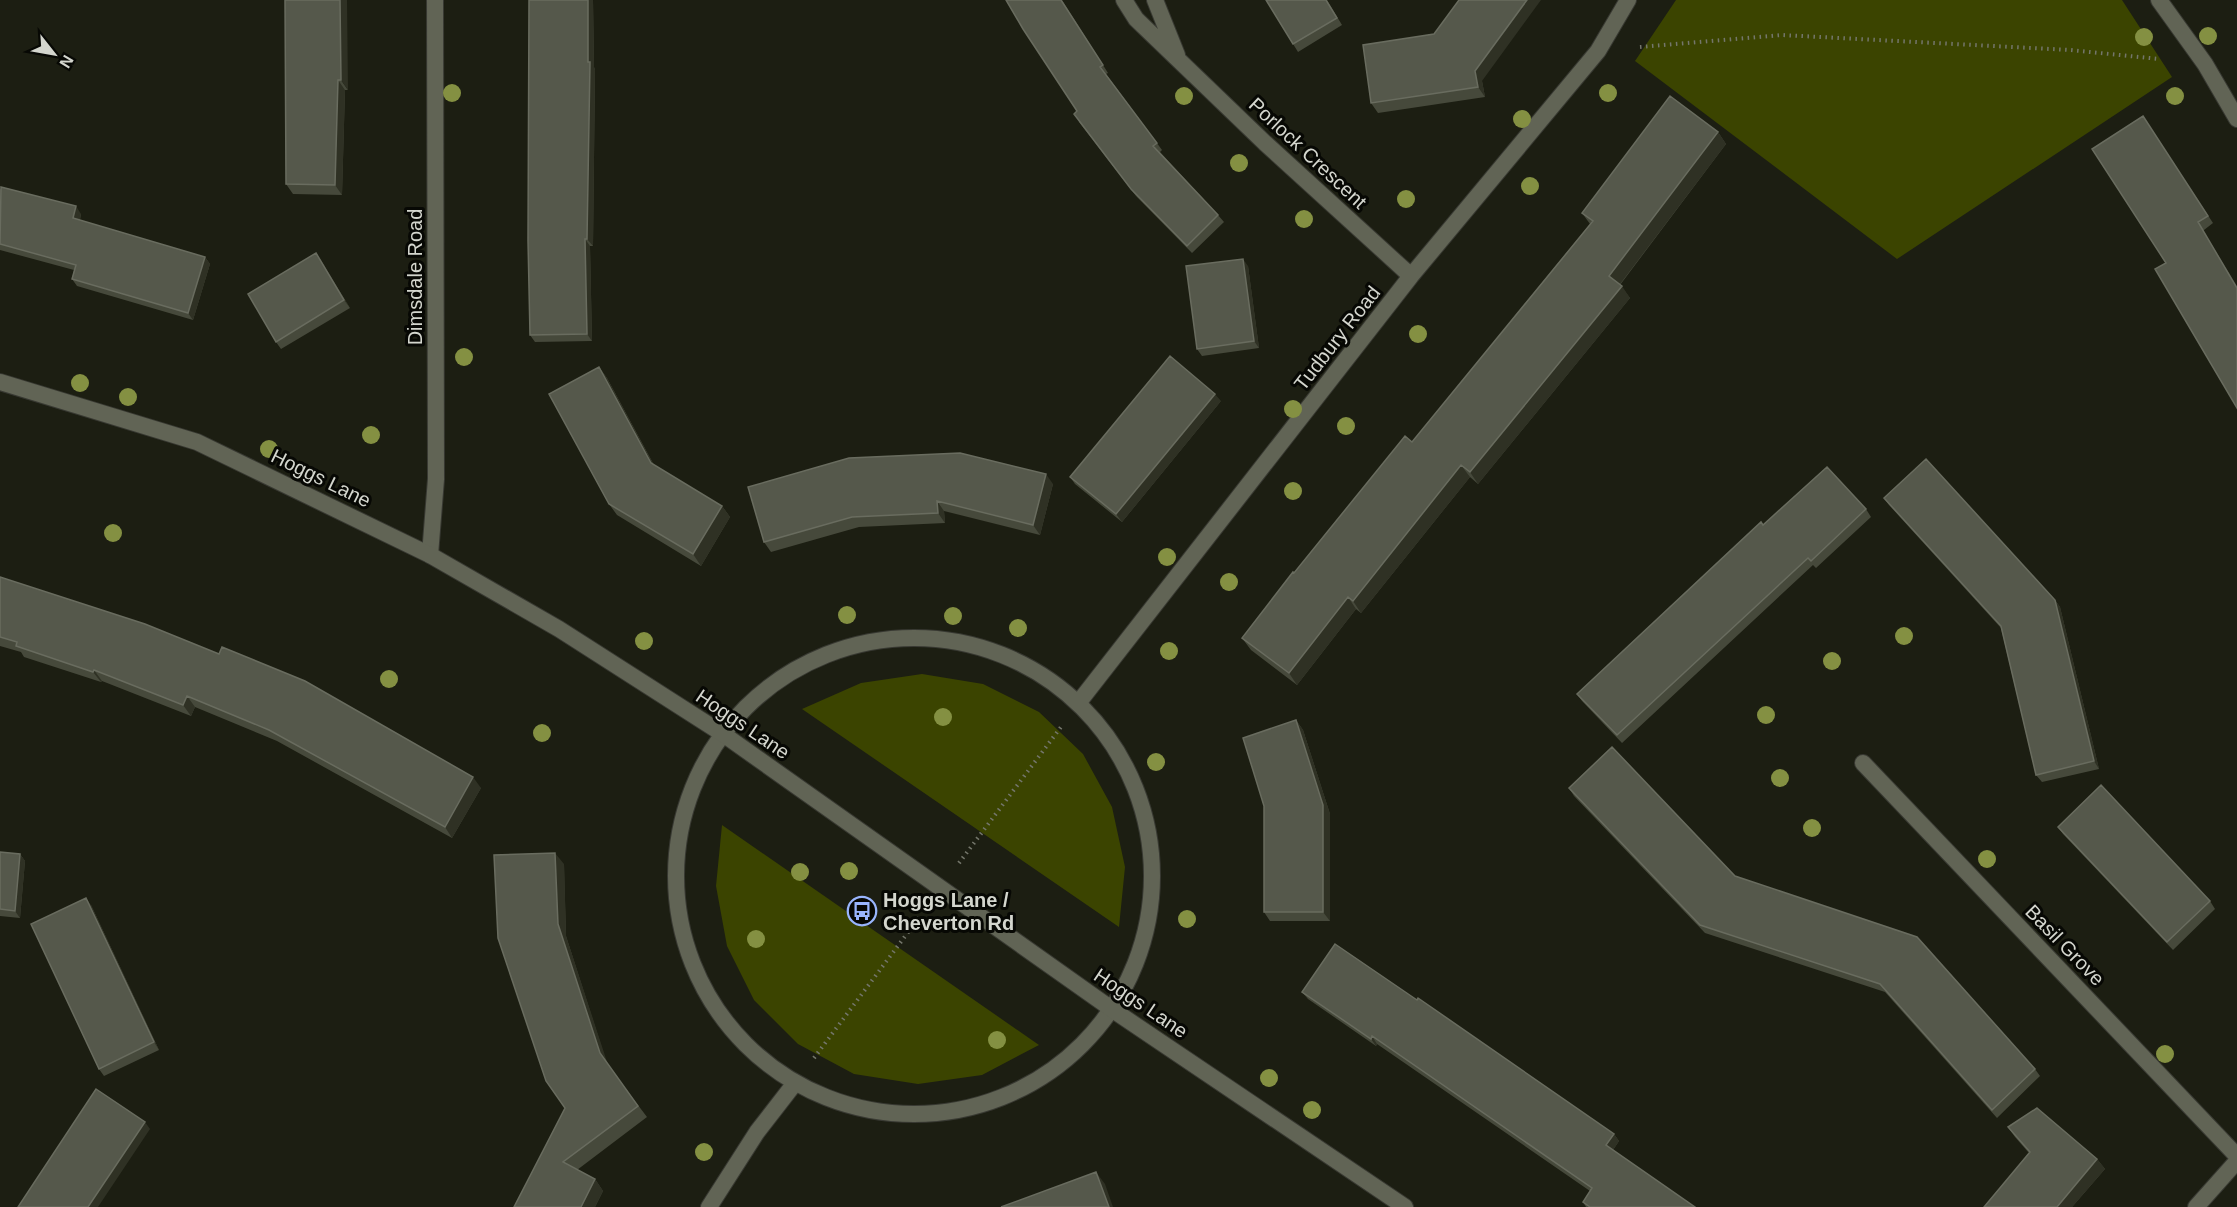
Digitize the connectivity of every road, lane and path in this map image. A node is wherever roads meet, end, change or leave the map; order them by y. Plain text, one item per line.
1 (435, 0) edge
2 (1124, 0) edge
3 (1155, 0) edge
4 (1628, 0) edge
5 (2159, 0) edge
6 (1598, 51) junction
7 (1178, 59) junction
8 (2205, 64) junction
9 (2237, 119) edge
10 (1411, 276) junction
11 (0, 382) edge
12 (430, 555) junction
13 (1079, 702) junction
14 (723, 734) junction
15 (1863, 763) dead end
16 (1113, 1010) junction
17 (795, 1083) junction
18 (2237, 1156) edge
19 (2237, 1161) edge
20 (710, 1207) edge
21 (1405, 1207) edge
22 (2196, 1207) edge

1 - 12 street, Dimsdale Road
2 - 7 street, Porlock Crescent
3 - 7 street, Porlock Crescent
4 - 6 street, Tudbury Road
5 - 8 street
6 - 8 path
6 - 10 street, Tudbury Road
7 - 10 street, Porlock Crescent
8 - 9 street
10 - 13 street, Tudbury Road
11 - 12 street, Hoggs Lane
12 - 14 street, Hoggs Lane
13 - 14 street
13 - 16 street
14 - 16 street, Hoggs Lane
14 - 17 street
15 - 18 street, Basil Grove
16 - 17 street
16 - 21 street, Hoggs Lane
17 - 20 street
19 - 22 street

